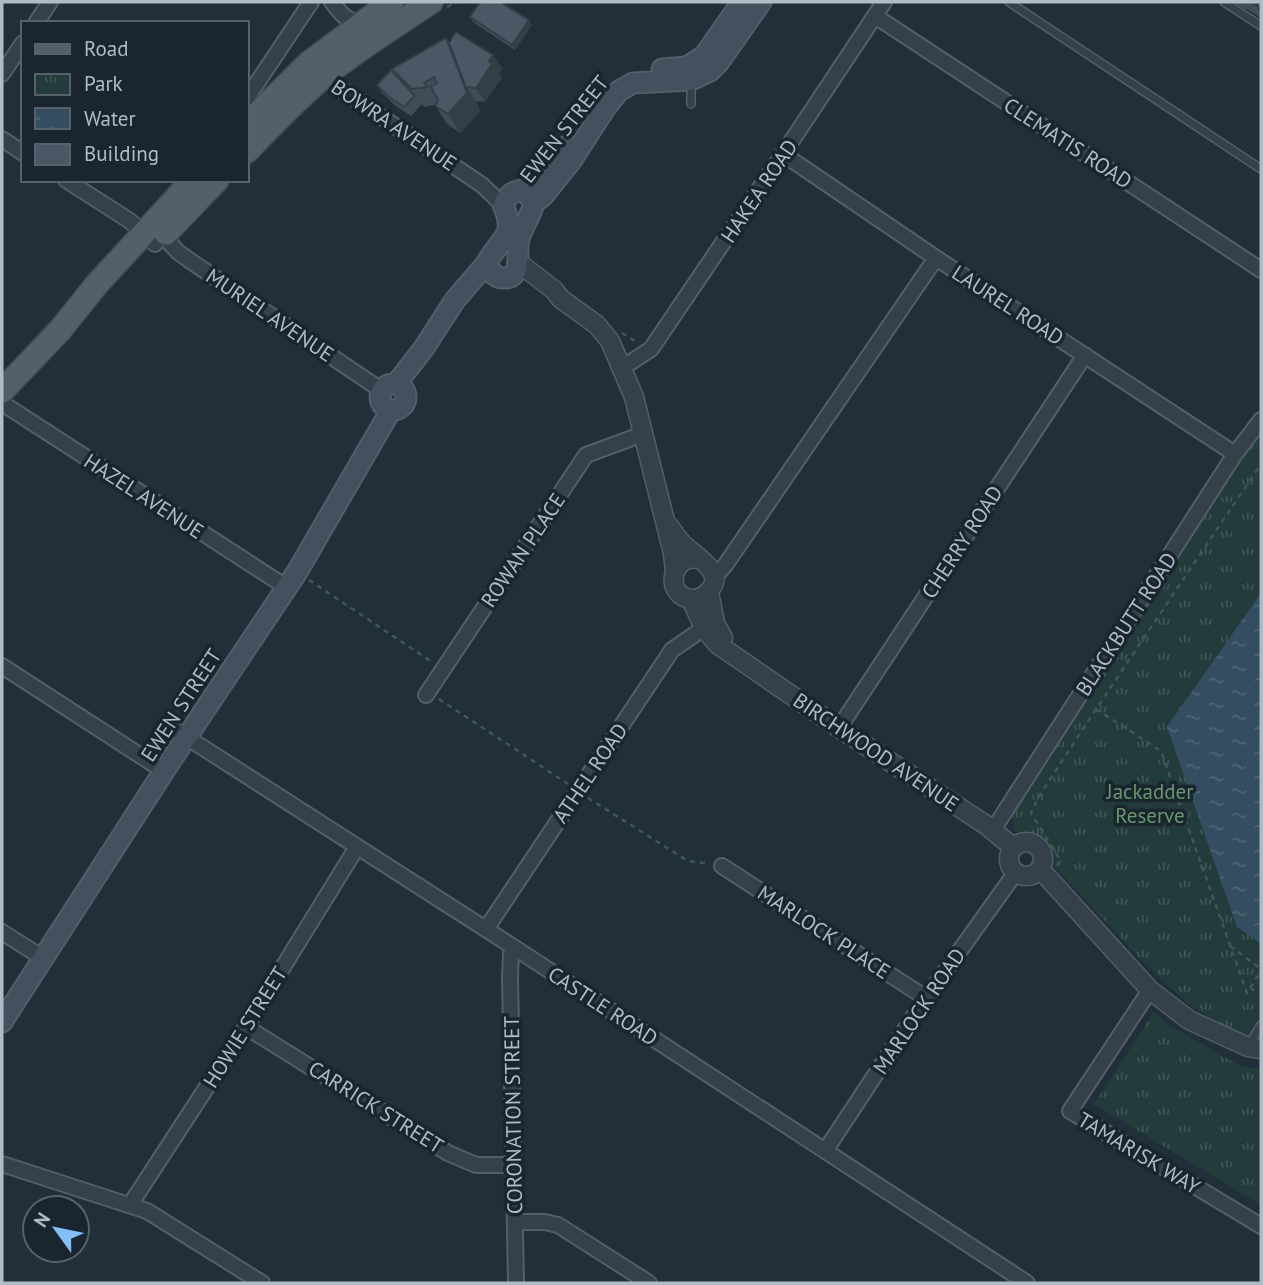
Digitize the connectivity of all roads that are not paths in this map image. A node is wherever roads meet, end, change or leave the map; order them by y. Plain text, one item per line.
1 (50, 2) edge
2 (311, 2) edge
3 (332, 2) edge
4 (391, 2) edge
5 (430, 2) edge
6 (742, 2) edge
7 (761, 2) edge
8 (884, 2) edge
9 (1009, 2) edge
10 (1224, 2) edge
11 (874, 16) junction
12 (37, 21) edge
13 (362, 23) junction
14 (1261, 26) edge
15 (21, 46) edge
16 (316, 70) junction
17 (689, 73) junction
18 (2, 74) edge
19 (248, 96) edge
20 (691, 104) dead end
21 (248, 123) edge
22 (2, 139) edge
23 (248, 150) edge
24 (21, 152) edge
25 (783, 154) junction
26 (1261, 169) edge
27 (69, 182) edge
28 (192, 182) edge
29 (215, 182) edge
30 (519, 197) junction
31 (154, 237) junction
32 (936, 258) junction
33 (486, 264) junction
34 (1261, 270) edge
35 (510, 272) junction
36 (1085, 355) junction
37 (622, 368) junction
38 (2, 391) edge
39 (391, 396) junction
40 (2, 404) edge
41 (1261, 420) edge
42 (643, 434) junction
43 (1236, 454) junction
44 (664, 516) junction
45 (675, 572) junction
46 (708, 573) junction
47 (287, 581) junction
48 (691, 599) junction
49 (705, 628) junction
50 (738, 658) junction
51 (2, 666) edge
52 (426, 695) dead end
53 (839, 728) junction
54 (182, 734) junction
55 (160, 769) junction
56 (993, 830) junction
57 (357, 847) junction
58 (1013, 847) junction
59 (722, 866) dead end
60 (1043, 871) junction
61 (1016, 872) junction
62 (486, 929) junction
63 (2, 932) edge
64 (515, 948) junction
65 (38, 955) junction
66 (1150, 990) junction
67 (926, 998) junction
68 (2, 1000) edge
69 (2, 1022) edge
70 (1261, 1025) edge
71 (246, 1027) junction
72 (1255, 1048) edge
73 (825, 1151) junction
74 (2, 1164) edge
75 (513, 1165) junction
76 (130, 1205) junction
77 (515, 1222) junction
78 (1261, 1226) edge
79 (262, 1283) edge
80 (516, 1283) edge
81 (649, 1283) edge
82 (1027, 1283) edge

1 - 12 street
2 - 19 street
3 - 13 street
4 - 13 main road
5 - 16 main road
6 - 17 main road
7 - 17 main road
8 - 11 street, HAKEA ROAD
9 - 26 lane
10 - 14 lane
11 - 25 street, HAKEA ROAD
11 - 34 street, CLEMATIS ROAD
13 - 16 main road
15 - 18 street
16 - 21 main road
16 - 23 main road
16 - 30 street, BOWRA AVENUE
17 - 20 lane
17 - 30 main road, EWEN STREET
22 - 24 street
25 - 32 street, LAUREL ROAD
25 - 37 street, HAKEA ROAD
27 - 31 street, MURIEL AVENUE
28 - 31 main road
29 - 31 main road
30 - 33 main road, EWEN STREET
30 - 35 main road, EWEN STREET
31 - 38 main road
31 - 39 street, MURIEL AVENUE
32 - 36 street, LAUREL ROAD
32 - 46 street
33 - 35 main road
33 - 39 main road, EWEN STREET
35 - 37 street, BIRCHWOOD AVENUE
35 - 39 main road, EWEN STREET
36 - 43 street, LAUREL ROAD
36 - 53 street, CHERRY ROAD
37 - 42 street, BIRCHWOOD AVENUE
39 - 47 main road, EWEN STREET
40 - 47 street, HAZEL AVENUE
41 - 43 street, BLACKBUTT ROAD
42 - 44 street, BIRCHWOOD AVENUE
42 - 52 street, ROWAN PLACE
43 - 56 street, BLACKBUTT ROAD
44 - 45 street, BIRCHWOOD AVENUE
44 - 46 street, BIRCHWOOD AVENUE
45 - 46 street
45 - 48 street, BIRCHWOOD AVENUE
46 - 48 street
46 - 50 street, BIRCHWOOD AVENUE
47 - 54 main road, EWEN STREET
48 - 49 street, BIRCHWOOD AVENUE
49 - 50 street, BIRCHWOOD AVENUE
49 - 62 street, ATHEL ROAD
50 - 53 street, BIRCHWOOD AVENUE
51 - 55 street
53 - 56 street, BIRCHWOOD AVENUE
54 - 55 main road, EWEN STREET
54 - 57 street, CASTLE ROAD
55 - 65 main road, EWEN STREET
56 - 58 street, BIRCHWOOD AVENUE
57 - 62 street, CASTLE ROAD
57 - 71 street, HOWIE STREET
58 - 60 street, BIRCHWOOD AVENUE
58 - 61 street
59 - 67 street, MARLOCK PLACE
60 - 61 street
60 - 66 street, BIRCHWOOD AVENUE
61 - 67 street, MARLOCK ROAD
62 - 64 street, CASTLE ROAD
63 - 65 street
64 - 73 street, CASTLE ROAD
64 - 75 street, CORONATION STREET
65 - 68 main road, EWEN STREET
65 - 69 main road, EWEN STREET
66 - 72 street, BIRCHWOOD AVENUE
66 - 78 street, TAMARISK WAY
67 - 73 street, MARLOCK ROAD
70 - 72 lane
71 - 75 street, CARRICK STREET
71 - 76 street, HOWIE STREET
73 - 82 street, CASTLE ROAD
74 - 76 street
75 - 77 street, CORONATION STREET
76 - 79 street
77 - 80 street, CORONATION STREET
77 - 81 street

